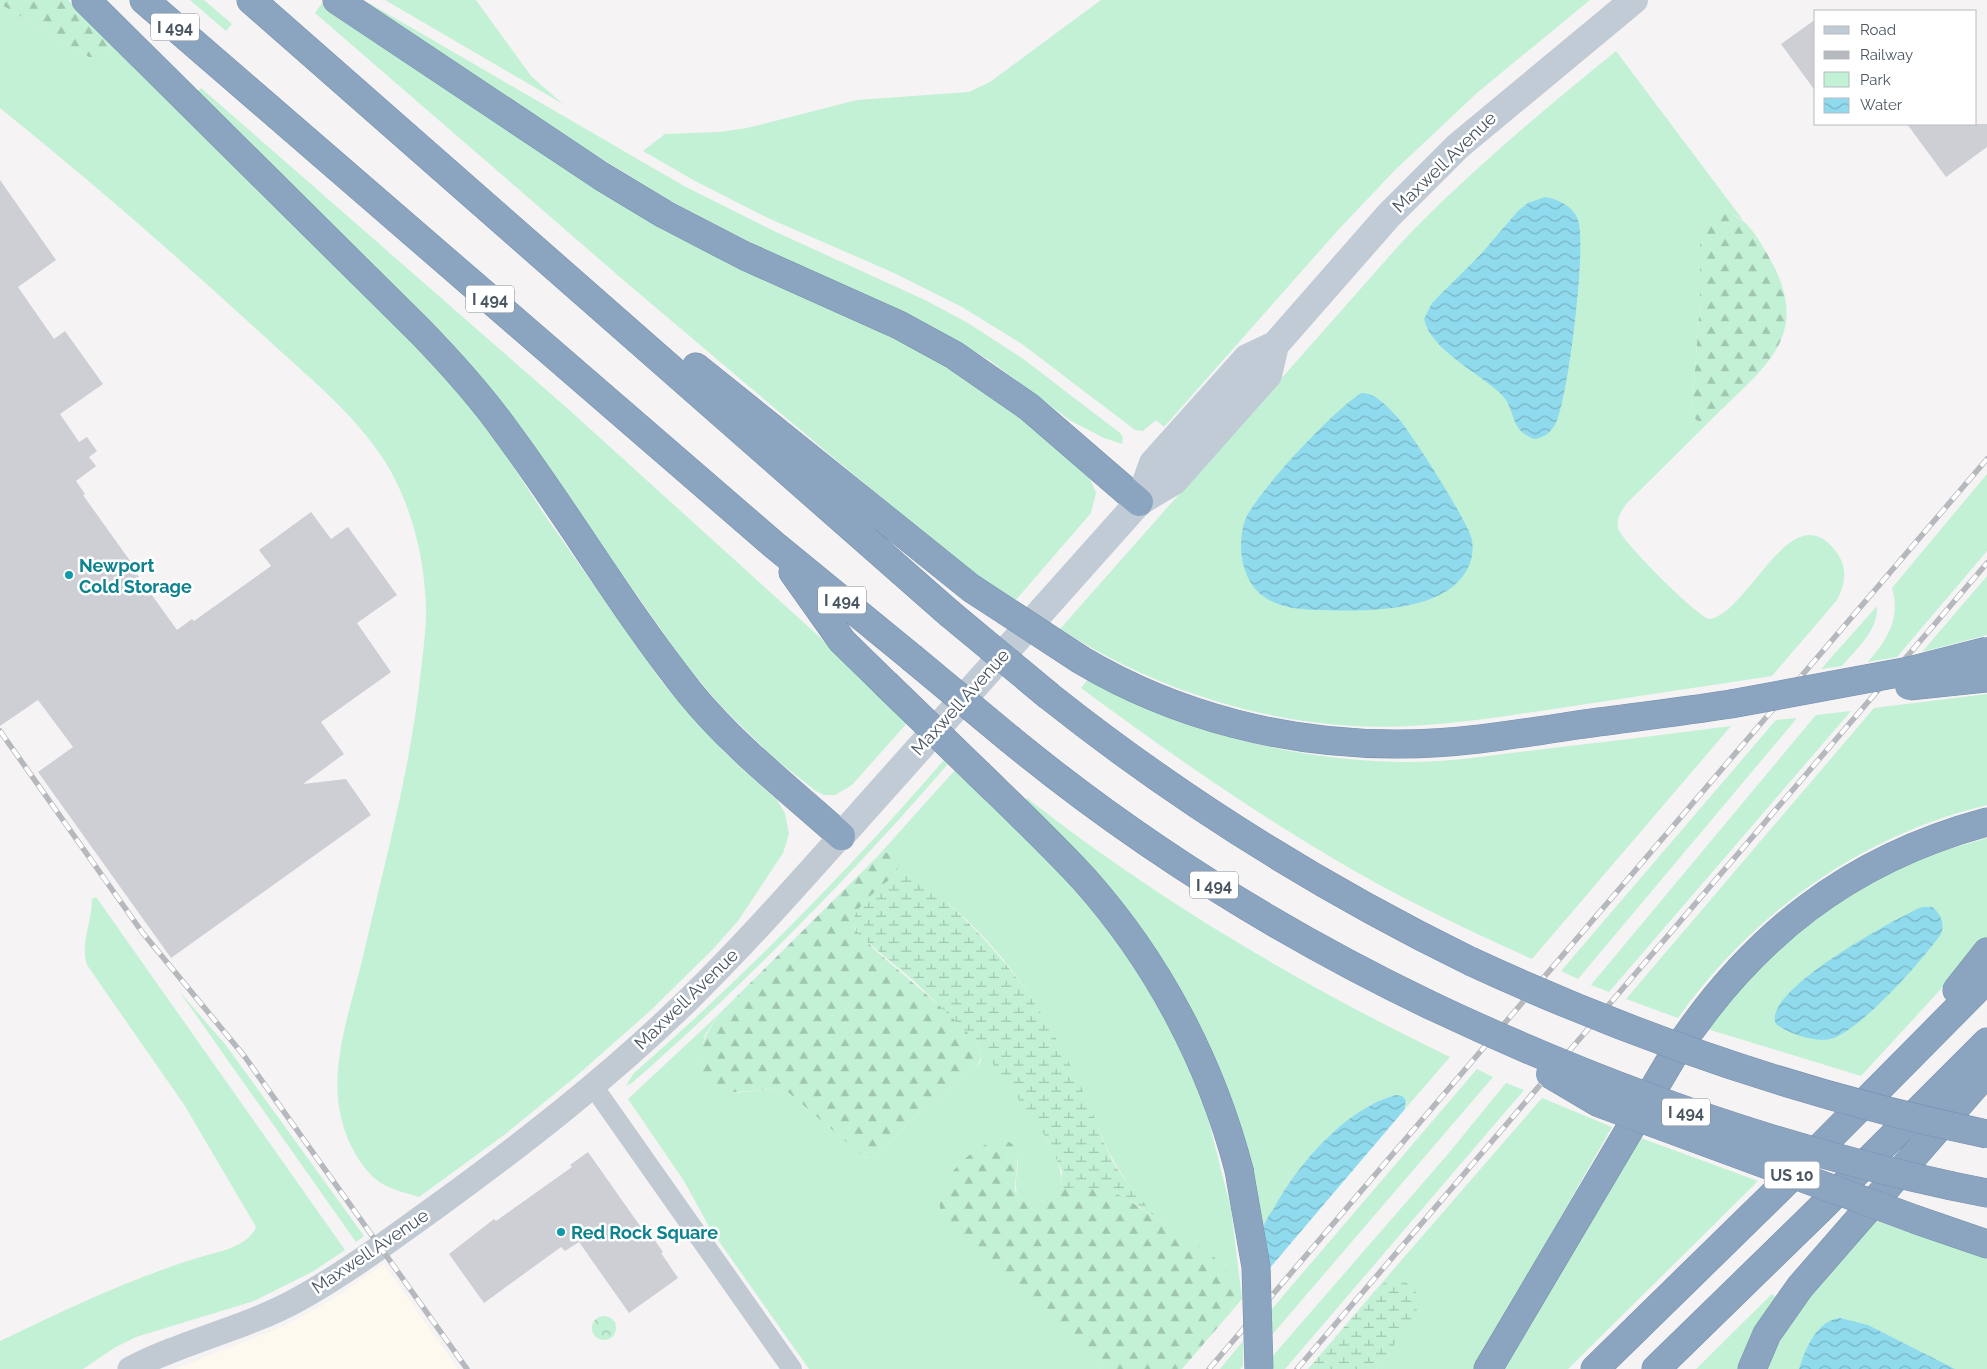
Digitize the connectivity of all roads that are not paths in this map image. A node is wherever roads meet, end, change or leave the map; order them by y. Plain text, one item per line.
1 (86, 0) edge
2 (144, 0) edge
3 (252, 0) edge
4 (337, 0) edge
5 (1634, 0) edge
6 (504, 220) junction
7 (1139, 502) junction
8 (773, 544) junction
9 (1987, 651) edge
10 (1987, 678) edge
11 (1731, 704) junction
12 (1987, 822) edge
13 (841, 836) junction
14 (1987, 952) edge
15 (1987, 979) edge
16 (1432, 1006) junction
17 (1987, 1042) edge
18 (1987, 1072) edge
19 (1887, 1079) junction
20 (593, 1086) junction
21 (1987, 1134) edge
22 (1987, 1194) edge
23 (1987, 1244) edge
24 (130, 1369) edge
25 (792, 1369) edge
26 (1260, 1369) edge
27 (1488, 1369) edge
28 (1595, 1369) edge
29 (1656, 1369) edge
30 (1752, 1369) edge

1 - 13 highway
2 - 8 highway, I 494
3 - 6 highway
4 - 7 highway
5 - 7 main road, Maxwell Avenue
6 - 11 highway, bridge
6 - 21 highway, bridge
7 - 13 main road, Maxwell Avenue
8 - 16 highway, I 494, bridge
8 - 26 highway, bridge
9 - 11 highway, bridge
10 - 11 highway, bridge
12 - 27 highway
13 - 20 street, Maxwell Avenue
14 - 19 highway
15 - 19 highway, US 10
16 - 22 highway, I 494, bridge
16 - 23 highway, bridge
17 - 29 highway, US 10
18 - 30 highway
19 - 28 highway, US 10
20 - 24 street, Maxwell Avenue
20 - 25 street

